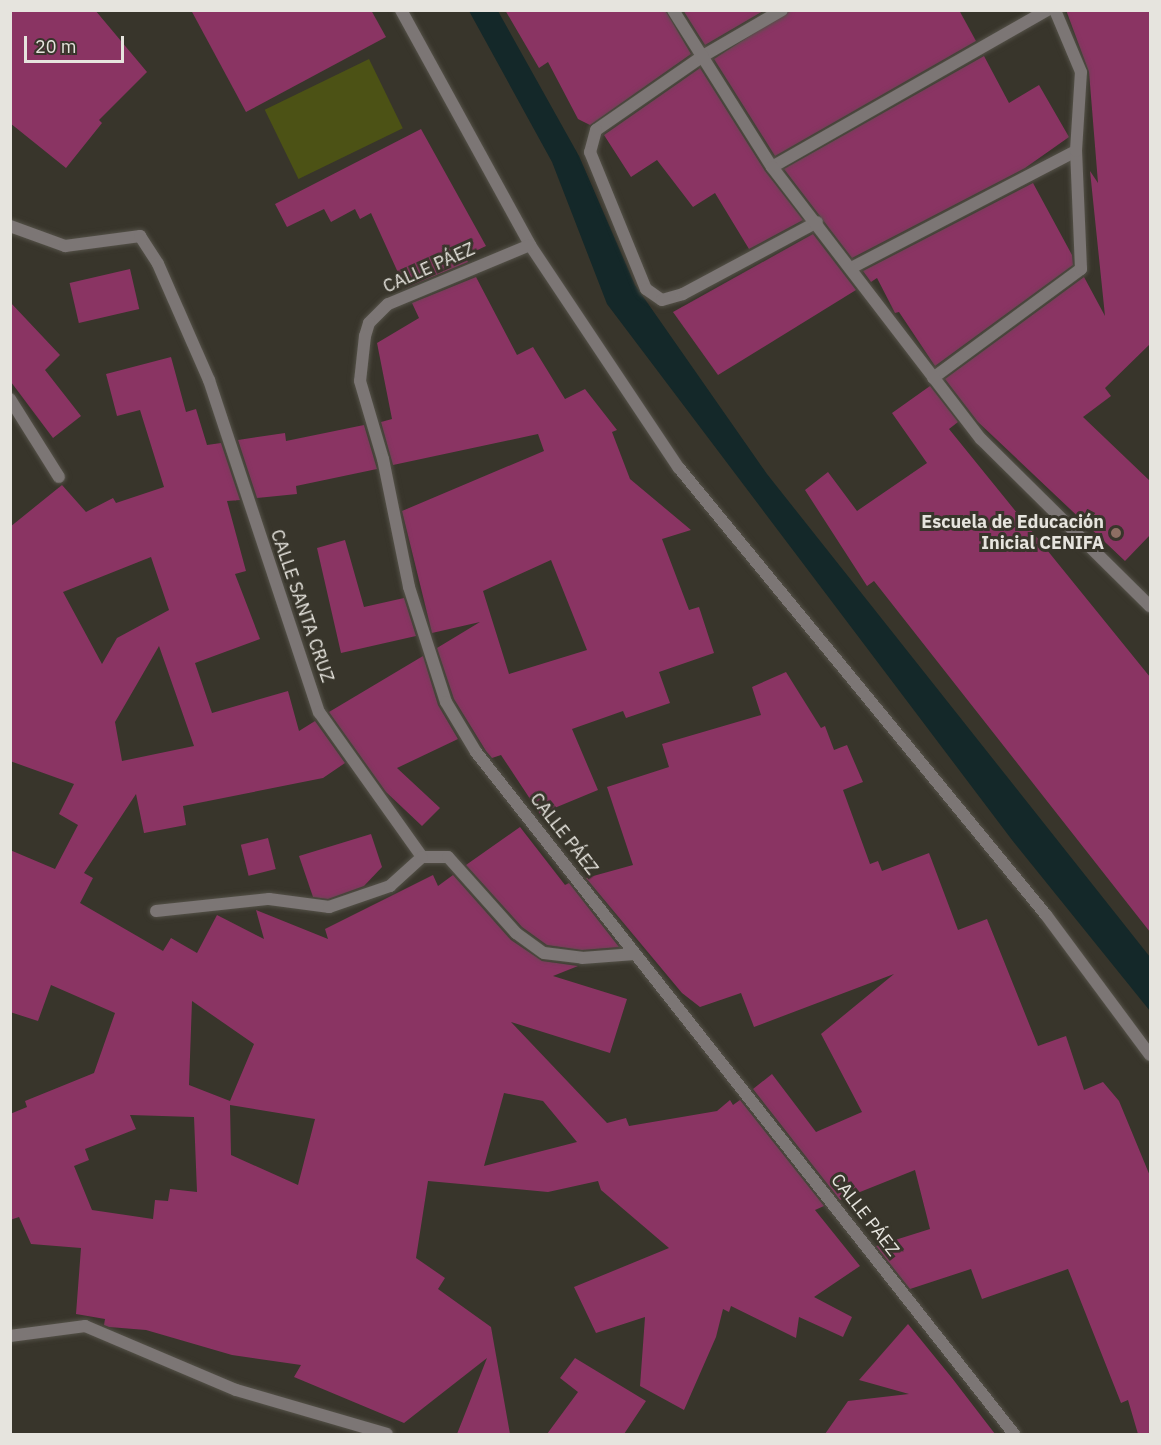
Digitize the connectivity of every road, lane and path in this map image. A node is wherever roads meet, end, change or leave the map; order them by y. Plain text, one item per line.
1 (401, 10) edge
2 (673, 10) edge
3 (782, 10) edge
4 (1047, 10) edge
5 (1055, 10) edge
6 (703, 56) junction
7 (1076, 151) junction
8 (772, 167) junction
9 (817, 222) junction
10 (10, 226) edge
11 (530, 245) junction
12 (853, 267) junction
13 (933, 378) junction
14 (10, 399) edge
15 (59, 477) dead end
16 (1150, 606) edge
17 (422, 857) junction
18 (156, 911) dead end
19 (635, 954) junction
20 (1150, 1055) edge
21 (10, 1336) edge
22 (387, 1434) edge
23 (1014, 1434) edge

1 - 11 street
2 - 6 street
3 - 6 street
4 - 8 street
5 - 7 street
6 - 8 street
6 - 9 street
7 - 12 street
7 - 13 street
8 - 9 street
9 - 12 street
10 - 17 street, CALLE SANTA CRUZ
11 - 19 street, CALLE PÁEZ
11 - 20 street
12 - 13 street
13 - 16 street
14 - 15 street
17 - 18 street
17 - 19 street
19 - 23 street, CALLE PÁEZ
21 - 22 street

